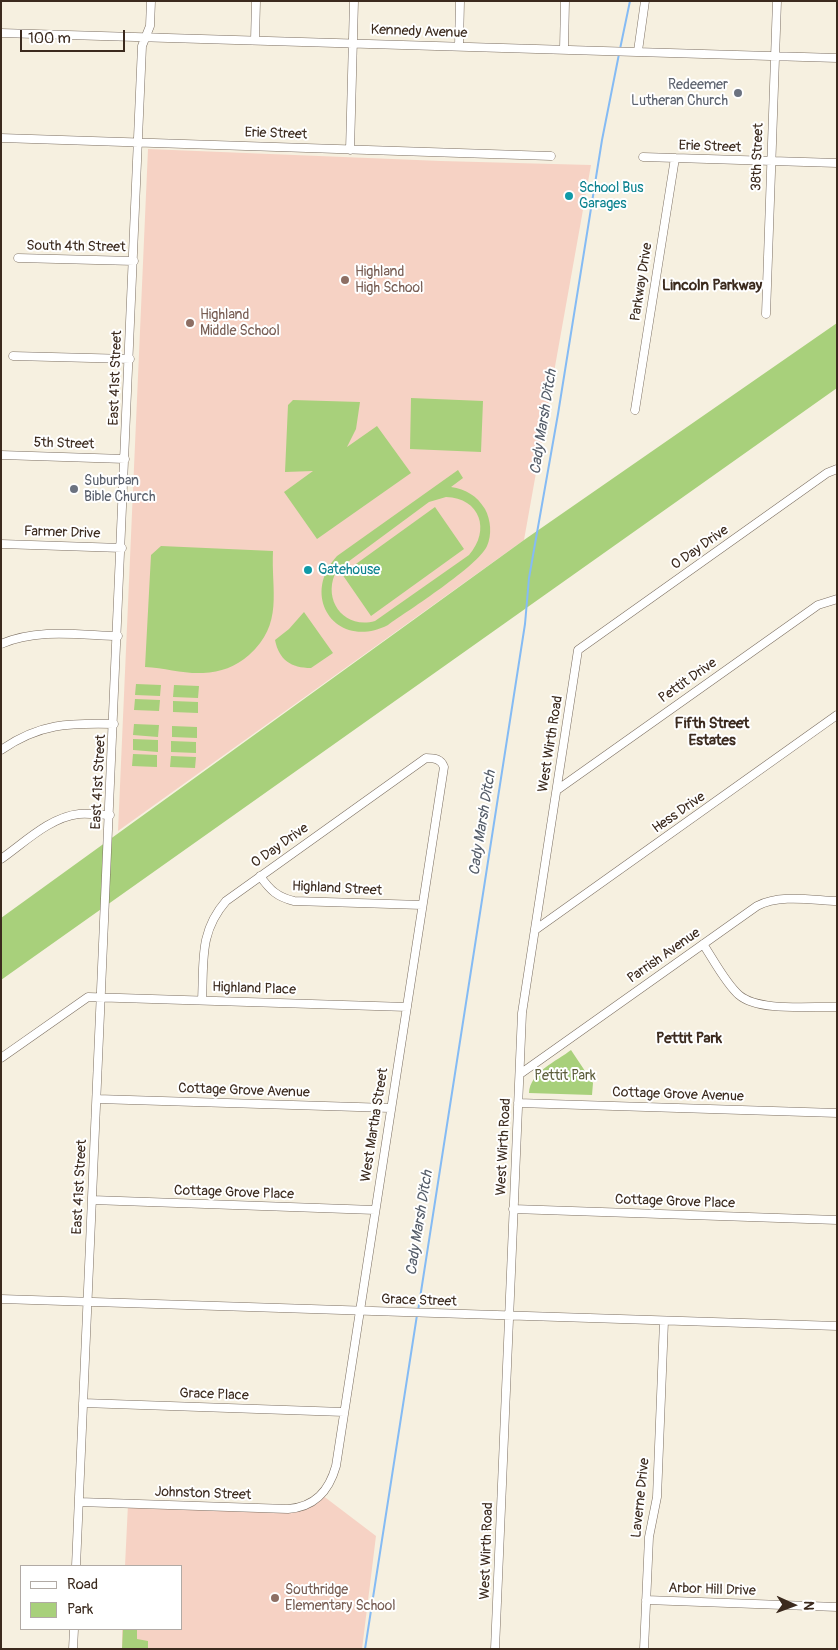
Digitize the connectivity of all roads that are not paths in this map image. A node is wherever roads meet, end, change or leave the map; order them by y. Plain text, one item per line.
1 (151, 1) edge
2 (256, 1) edge
3 (354, 1) edge
4 (460, 1) edge
5 (565, 1) edge
6 (645, 1) edge
7 (776, 1) edge
8 (1, 33) edge
9 (146, 37) junction
10 (256, 40) junction
11 (353, 43) junction
12 (459, 46) junction
13 (564, 49) junction
14 (638, 51) junction
15 (774, 56) junction
16 (837, 58) edge
17 (1, 138) edge
18 (139, 142) junction
19 (350, 150) junction
20 (551, 156) dead end
21 (643, 157) dead end
22 (675, 158) junction
23 (770, 161) junction
24 (837, 163) edge
25 (18, 258) dead end
26 (134, 260) junction
27 (766, 314) dead end
28 (13, 356) dead end
29 (130, 359) junction
30 (635, 410) dead end
31 (1, 454) edge
32 (125, 459) junction
33 (837, 469) edge
34 (1, 544) edge
35 (122, 548) junction
36 (837, 599) edge
37 (118, 636) junction
38 (1, 644) edge
39 (578, 650) joint
40 (837, 715) edge
41 (114, 724) junction
42 (1, 750) edge
43 (437, 759) joint
44 (557, 790) junction
45 (110, 815) junction
46 (1, 859) edge
47 (260, 876) junction
48 (837, 900) edge
49 (422, 906) junction
50 (536, 930) junction
51 (703, 944) junction
52 (101, 997) junction
53 (202, 1000) junction
54 (407, 1007) junction
55 (837, 1007) edge
56 (1, 1058) edge
57 (520, 1074) junction
58 (97, 1099) junction
59 (518, 1103) junction
60 (390, 1108) junction
61 (837, 1113) edge
62 (92, 1200) junction
63 (375, 1210) junction
64 (513, 1210) junction
65 (837, 1220) edge
66 (1, 1299) edge
67 (87, 1302) junction
68 (360, 1311) junction
69 (510, 1316) junction
70 (664, 1321) junction
71 (837, 1326) edge
72 (84, 1403) junction
73 (344, 1412) junction
74 (322, 1495) joint
75 (79, 1502) junction
76 (76, 1565) edge
77 (646, 1600) junction
78 (837, 1607) edge
79 (74, 1630) edge
80 (73, 1649) edge
81 (495, 1649) edge
82 (644, 1649) edge

1 - 9 street, East 41st Street
2 - 10 street
3 - 11 street
4 - 12 street
5 - 13 street
6 - 14 street
7 - 15 street, 38th Street
8 - 9 street, Kennedy Avenue
9 - 10 street, Kennedy Avenue
9 - 18 street, East 41st Street
10 - 11 street, Kennedy Avenue
11 - 12 street, Kennedy Avenue
11 - 19 street
12 - 13 street, Kennedy Avenue
13 - 14 street, Kennedy Avenue
14 - 15 street, Kennedy Avenue
15 - 16 street, Kennedy Avenue
15 - 23 street, 38th Street
17 - 18 street, Erie Street
18 - 19 street, Erie Street
18 - 26 street, East 41st Street
19 - 20 street, Erie Street
21 - 22 street, Erie Street
22 - 23 street, Erie Street
22 - 30 street, Parkway Drive
23 - 24 street, Erie Street
23 - 27 street, 38th Street
25 - 26 street, South 4th Street
26 - 29 street, East 41st Street
28 - 29 street
29 - 32 street, East 41st Street
31 - 32 street, 5th Street
32 - 35 street, East 41st Street
33 - 39 street, O Day Drive
34 - 35 street, Farmer Drive
35 - 37 street, East 41st Street
36 - 44 street, Pettit Drive
37 - 38 street
37 - 41 street, East 41st Street
39 - 44 street, West Wirth Road
40 - 50 street, Hess Drive
41 - 42 street
41 - 45 street, East 41st Street
43 - 47 street, O Day Drive
43 - 49 street, West Martha Street
44 - 50 street, West Wirth Road
45 - 46 street
45 - 52 street, East 41st Street
47 - 49 street, Highland Street
47 - 53 street, O Day Drive
48 - 51 street, Parrish Avenue
49 - 54 street, West Martha Street
50 - 57 street, West Wirth Road
51 - 55 street
51 - 57 street, Parrish Avenue
52 - 53 street, Highland Place
52 - 56 street
52 - 58 street, East 41st Street
53 - 54 street, Highland Place
54 - 60 street, West Martha Street
57 - 59 street, West Wirth Road
58 - 60 street, Cottage Grove Avenue
58 - 62 street, East 41st Street
59 - 61 street, Cottage Grove Avenue
59 - 64 street, West Wirth Road
60 - 63 street, West Martha Street
62 - 63 street, Cottage Grove Place
62 - 67 street, East 41st Street
63 - 68 street, West Martha Street
64 - 65 street, Cottage Grove Place
64 - 69 street, West Wirth Road
66 - 67 street, Grace Street
67 - 68 street, Grace Street
67 - 72 street, East 41st Street
68 - 69 street, Grace Street
68 - 73 street, West Martha Street
69 - 70 street, Grace Street
69 - 81 street, West Wirth Road
70 - 71 street, Grace Street
70 - 77 street, Laverne Drive
72 - 73 street, Grace Place
72 - 75 street, East 41st Street
73 - 74 street, West Martha Street
74 - 75 street, Johnston Street
75 - 76 street, East 41st Street
77 - 78 street, Arbor Hill Drive
77 - 82 street, Laverne Drive
79 - 80 street

